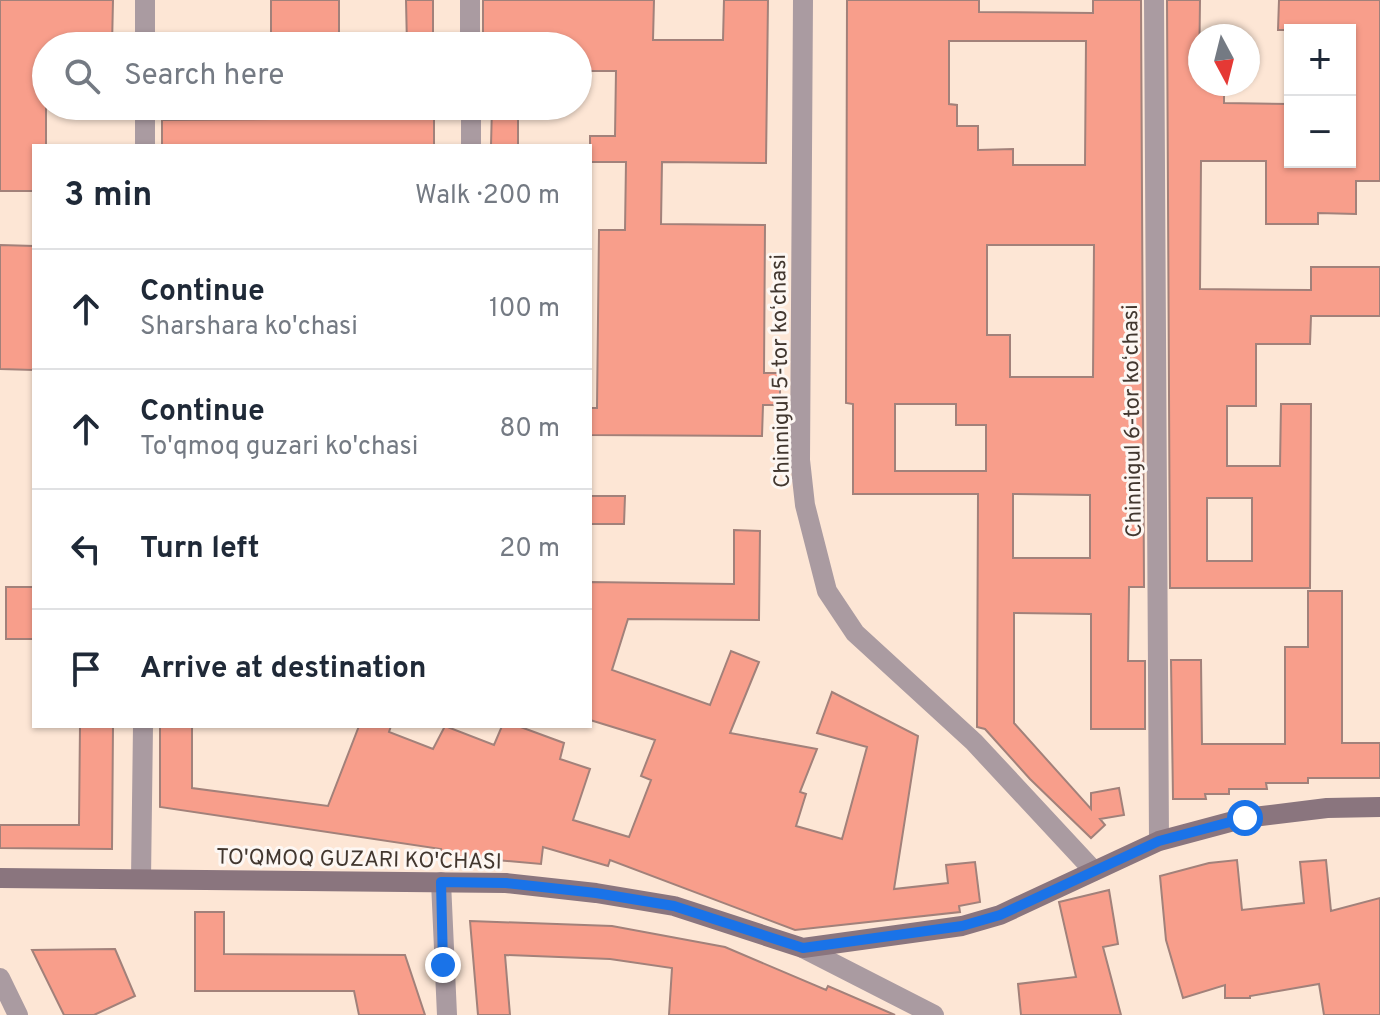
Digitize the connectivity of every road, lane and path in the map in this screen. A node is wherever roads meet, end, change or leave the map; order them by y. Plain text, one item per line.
1 (145, 0) edge
2 (470, 0) edge
3 (803, 0) edge
4 (1154, 0) edge
5 (145, 32) edge
6 (470, 32) edge
7 (145, 120) edge
8 (471, 120) edge
9 (145, 144) edge
10 (471, 144) edge
11 (143, 728) edge
12 (1380, 807) edge
13 (1159, 841) junction
14 (1094, 871) junction
15 (0, 878) edge
16 (141, 879) junction
17 (441, 882) junction
18 (803, 948) junction
19 (0, 978) edge
20 (18, 1015) edge
21 (447, 1015) edge
22 (934, 1015) edge

1 - 5 street
2 - 6 street
3 - 14 street, Chinnigul 5-tor koʻchasi
4 - 13 street, Chinnigul 6-tor koʻchasi
7 - 9 street
8 - 10 street
11 - 16 street
12 - 13 street
13 - 14 street
14 - 18 street
15 - 16 street, TO'QMOQ GUZARI KO'CHASI
16 - 17 street, TO'QMOQ GUZARI KO'CHASI
17 - 18 street, TO'QMOQ GUZARI KO'CHASI
17 - 21 street
18 - 22 street, TO'QMOQ GUZARI KO'CHASI
19 - 20 street

